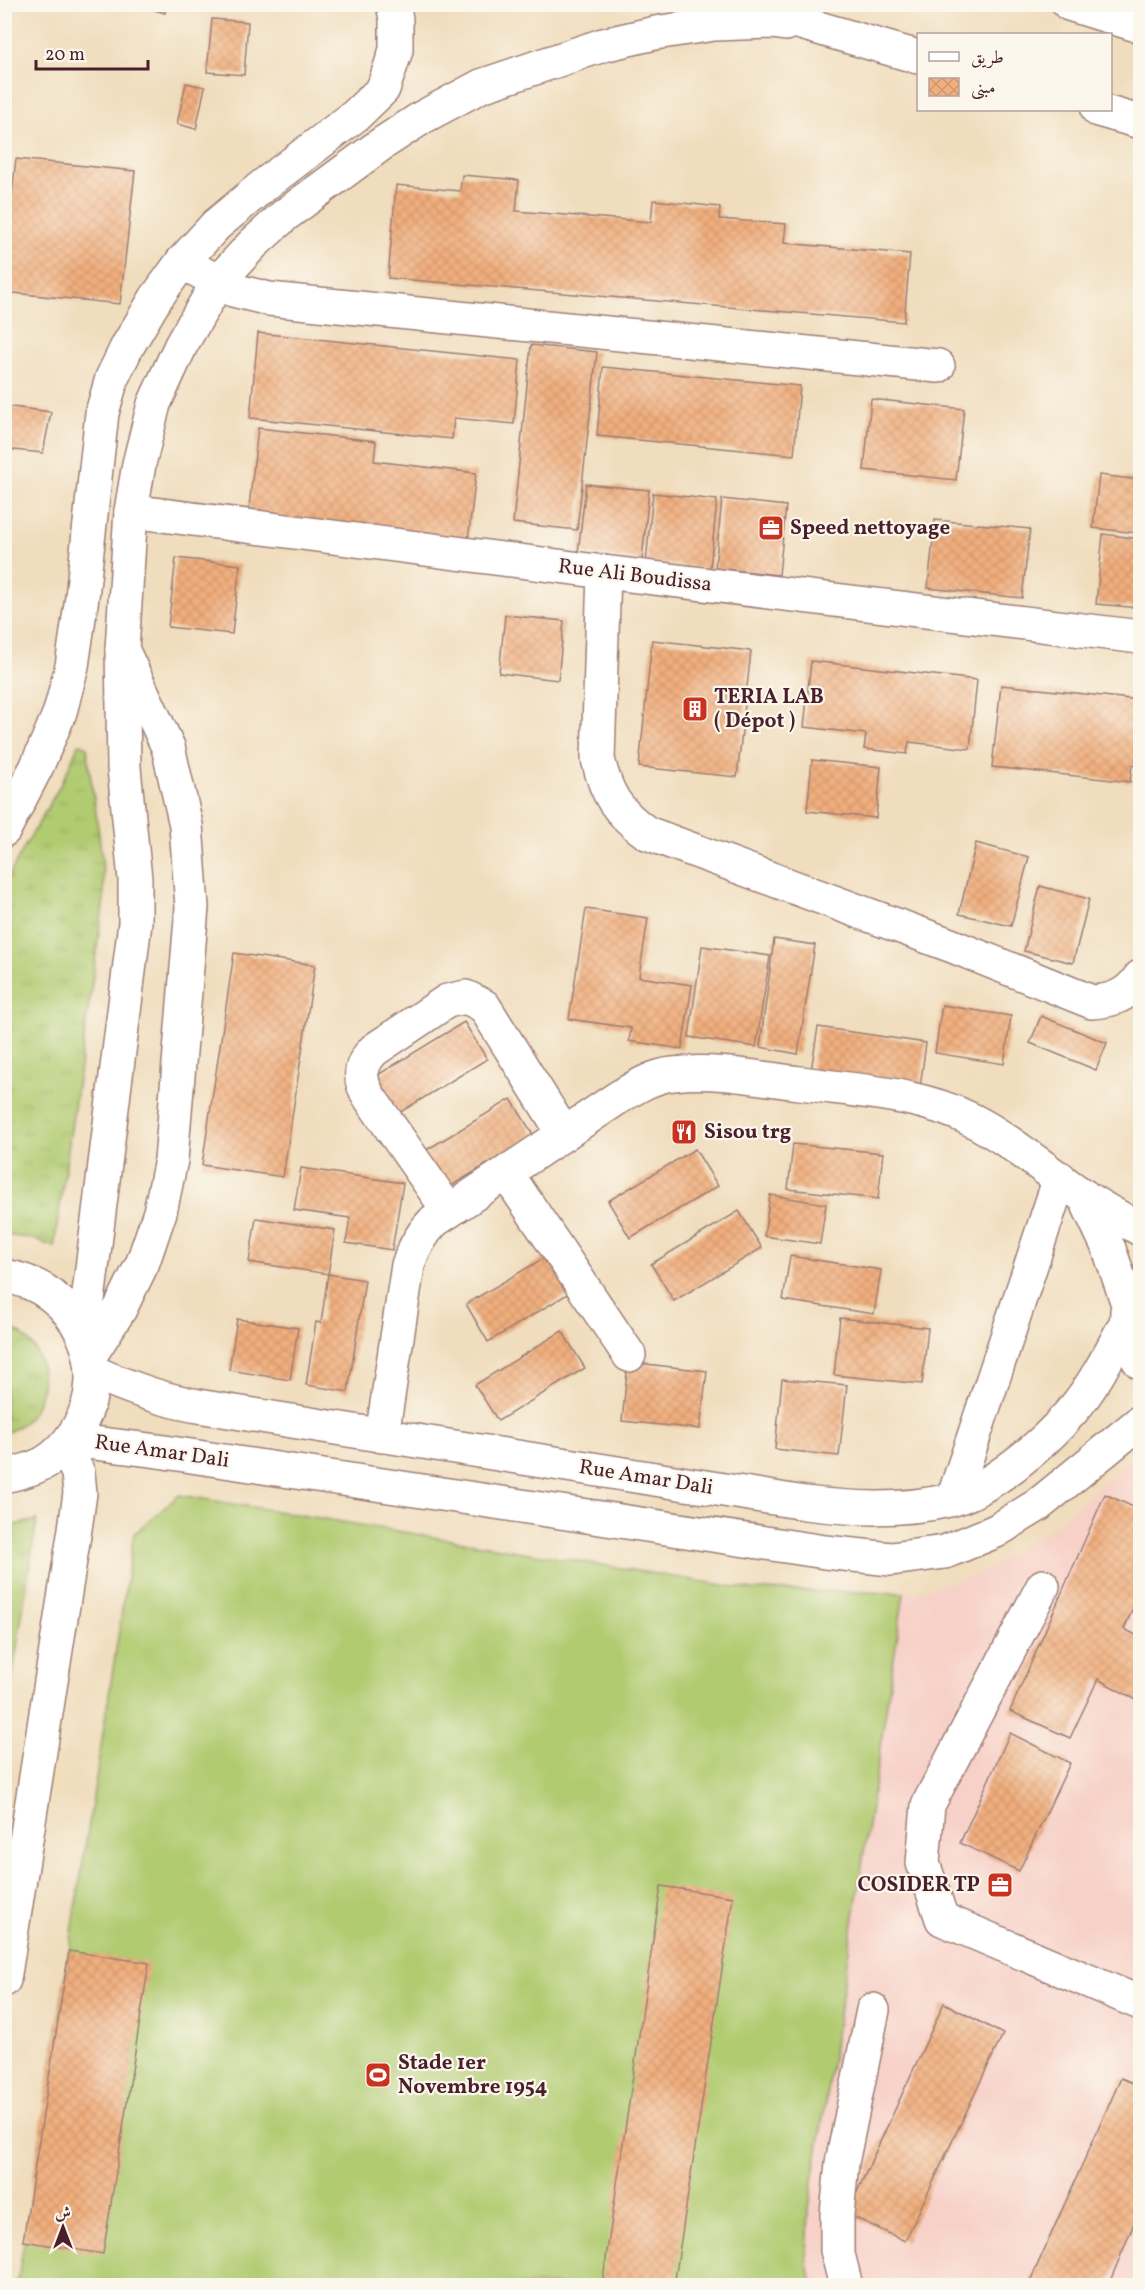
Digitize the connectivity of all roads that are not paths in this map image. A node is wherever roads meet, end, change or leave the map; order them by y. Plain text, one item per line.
1 (393, 4) edge
2 (736, 4) edge
3 (1069, 4) edge
4 (1140, 26) edge
5 (830, 30) junction
6 (917, 57) edge
7 (182, 262) junction
8 (218, 282) junction
9 (938, 366) dead end
10 (131, 511) junction
11 (604, 572) junction
12 (1140, 637) edge
13 (123, 649) junction
14 (4, 830) edge
15 (1140, 977) edge
16 (564, 1134) junction
17 (507, 1174) junction
18 (1072, 1187) junction
19 (448, 1211) junction
20 (1140, 1229) edge
21 (4, 1276) edge
22 (1132, 1303) edge
23 (89, 1353) junction
24 (629, 1355) dead end
25 (1140, 1362) edge
26 (1140, 1422) edge
27 (382, 1436) junction
28 (68, 1443) junction
29 (4, 1476) edge
30 (952, 1499) junction
31 (1044, 1586) dead end
32 (4, 1980) edge
33 (1140, 2002) edge
34 (873, 2010) dead end
35 (846, 2286) edge

1 - 7 main road
2 - 5 main road
3 - 4 main road
5 - 6 main road
5 - 8 main road
7 - 8 main road
7 - 14 main road
8 - 9 main road
8 - 10 main road
10 - 11 main road, Rue Ali Boudissa
10 - 13 main road
11 - 12 main road, Rue Ali Boudissa
11 - 15 main road
13 - 23 main road
13 - 23 main road
16 - 17 main road
16 - 18 main road
16 - 19 main road
17 - 19 main road
17 - 24 main road
18 - 20 main road
18 - 22 main road
18 - 30 main road
19 - 27 main road
21 - 23 main road
22 - 25 main road
22 - 30 main road, Rue Amar Dali
23 - 27 main road, Rue Amar Dali
23 - 28 main road
26 - 28 main road, Rue Amar Dali
27 - 30 main road, Rue Amar Dali
28 - 29 main road
28 - 32 main road
31 - 33 main road
34 - 35 main road

